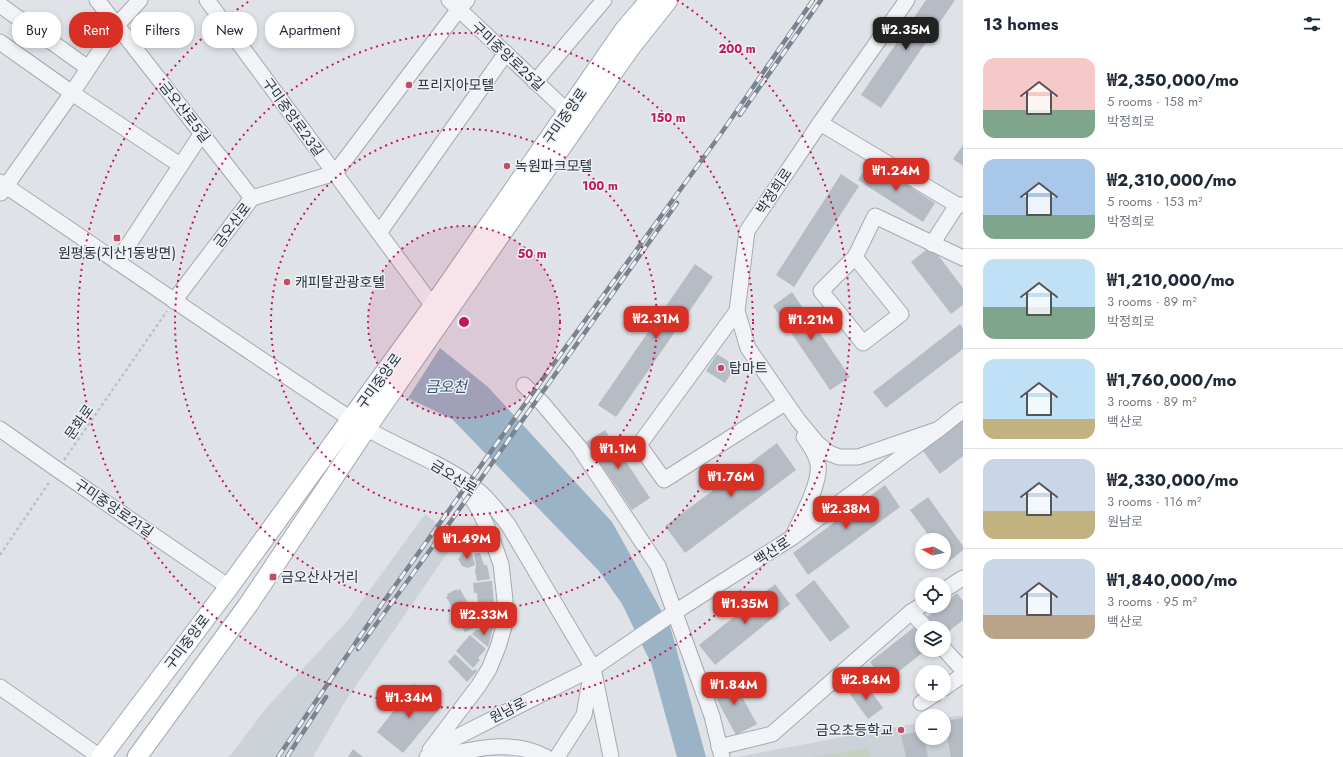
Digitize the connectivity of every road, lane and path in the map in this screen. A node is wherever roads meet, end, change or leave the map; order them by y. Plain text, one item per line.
1 (97, 0) edge
2 (140, 0) edge
3 (207, 0) edge
4 (604, 0) edge
5 (650, 0) edge
6 (668, 0) edge
7 (907, 0) edge
8 (458, 3) edge
9 (0, 4) edge
10 (107, 12) edge
11 (123, 18) edge
12 (123, 33) edge
13 (0, 42) edge
14 (101, 48) edge
15 (506, 53) junction
16 (88, 68) junction
17 (536, 82) junction
18 (72, 93) junction
19 (568, 112) junction
20 (820, 123) junction
21 (202, 133) junction
22 (180, 165) junction
23 (335, 173) junction
24 (2, 187) edge
25 (252, 198) junction
26 (960, 205) edge
27 (379, 233) junction
28 (932, 244) junction
29 (855, 257) junction
30 (963, 258) edge
31 (117, 262) junction
32 (174, 301) junction
33 (433, 306) junction
34 (737, 311) junction
35 (524, 385) dead end
36 (785, 403) junction
37 (963, 410) edge
38 (358, 424) junction
39 (0, 428) edge
40 (939, 429) junction
41 (58, 470) junction
42 (459, 478) junction
43 (793, 537) junction
44 (0, 555) edge
45 (963, 578) edge
46 (229, 586) junction
47 (951, 586) edge
48 (915, 610) edge
49 (675, 612) junction
50 (951, 657) edge
51 (593, 668) junction
52 (963, 670) edge
53 (963, 675) edge
54 (951, 683) edge
55 (0, 687) edge
56 (924, 701) edge
57 (921, 703) dead end
58 (721, 752) edge
59 (101, 757) edge
60 (137, 757) edge
61 (426, 757) edge
62 (436, 757) edge
63 (546, 757) edge
64 (557, 757) edge
65 (610, 757) edge

1 - 10 street, 금오산로5길
2 - 11 street
3 - 23 street, 구미중앙로23길
4 - 17 street
5 - 19 main road, 구미중앙로
6 - 38 main road, 구미중앙로
7 - 20 street, 박정희로
8 - 15 street, 구미중앙로25길
8 - 23 street
9 - 16 street
12 - 21 street, 금오산로5길
13 - 18 street
14 - 16 street
15 - 17 street, 구미중앙로25길
15 - 27 street
16 - 18 street
17 - 19 street, 구미중앙로25길
18 - 22 street
18 - 24 street
19 - 33 main road, 구미중앙로
20 - 26 street
20 - 34 street, 박정희로
21 - 22 street
21 - 25 street, 금오산로5길
22 - 31 street
23 - 25 street, 금오산로
23 - 27 street, 구미중앙로23길
24 - 31 street, 금오산로
25 - 32 street, 금오산로
26 - 28 street
27 - 33 street, 구미중앙로23길
28 - 29 street
28 - 30 street
29 - 29 street
31 - 32 street, 금오산로
32 - 38 street, 금오산로
32 - 41 path, 문화로
33 - 38 main road, 구미중앙로
34 - 36 street, 박정희로
34 - 36 street
35 - 49 street
36 - 40 street
36 - 43 street
37 - 40 street, 백산로
38 - 42 street, 금오산로
38 - 46 main road, 구미중앙로
38 - 60 main road, 구미중앙로
39 - 41 street, 구미중앙로21길
40 - 43 street, 백산로
41 - 44 path, 문화로
41 - 46 street, 구미중앙로21길
42 - 51 street, 금오산로
42 - 61 street
43 - 49 street, 백산로
45 - 47 street
46 - 59 main road, 구미중앙로
48 - 58 street
49 - 51 street, 백산로
49 - 58 street
50 - 52 street
51 - 61 street, 원남로
51 - 64 street
51 - 65 street, 금오산로
53 - 54 street
55 - 59 street
56 - 57 street
62 - 63 street

